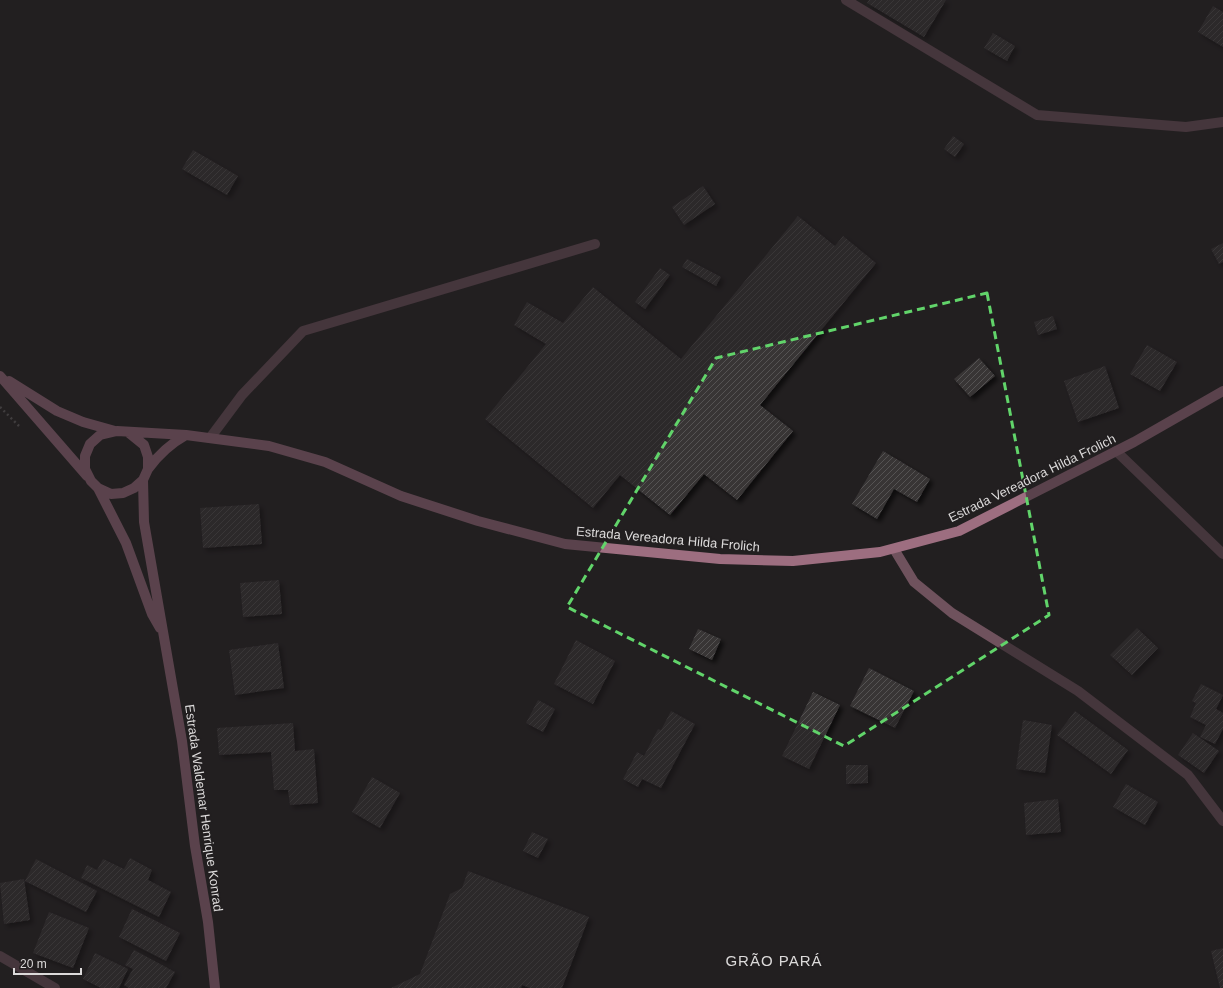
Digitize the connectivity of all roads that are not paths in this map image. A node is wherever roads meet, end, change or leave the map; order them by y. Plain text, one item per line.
1 (846, 0) edge
2 (1223, 122) edge
3 (595, 244) dead end
4 (0, 376) edge
5 (1223, 391) edge
6 (117, 431) junction
7 (128, 432) junction
8 (186, 435) junction
9 (210, 438) junction
10 (1116, 451) junction
11 (148, 469) junction
12 (143, 480) junction
13 (95, 484) junction
14 (894, 549) junction
15 (1223, 554) edge
16 (164, 632) junction
17 (1223, 821) edge
18 (0, 956) edge
19 (55, 988) edge
20 (215, 988) edge

1 - 2 street
3 - 9 street
4 - 6 street
4 - 13 street
5 - 10 street, Estrada Vereadora Hilda Frolich
6 - 7 street
6 - 13 street
7 - 8 street, Estrada Vereadora Hilda Frolich
7 - 11 street
8 - 9 street, Estrada Vereadora Hilda Frolich
8 - 11 street
9 - 14 street, Estrada Vereadora Hilda Frolich
10 - 14 street, Estrada Vereadora Hilda Frolich
10 - 15 street
11 - 12 street
12 - 13 street
12 - 16 street, Estrada Waldemar Henrique Konrad
13 - 16 street, Estrada Waldemar Henrique Konrad
14 - 17 street
16 - 20 street, Estrada Waldemar Henrique Konrad
18 - 19 street

